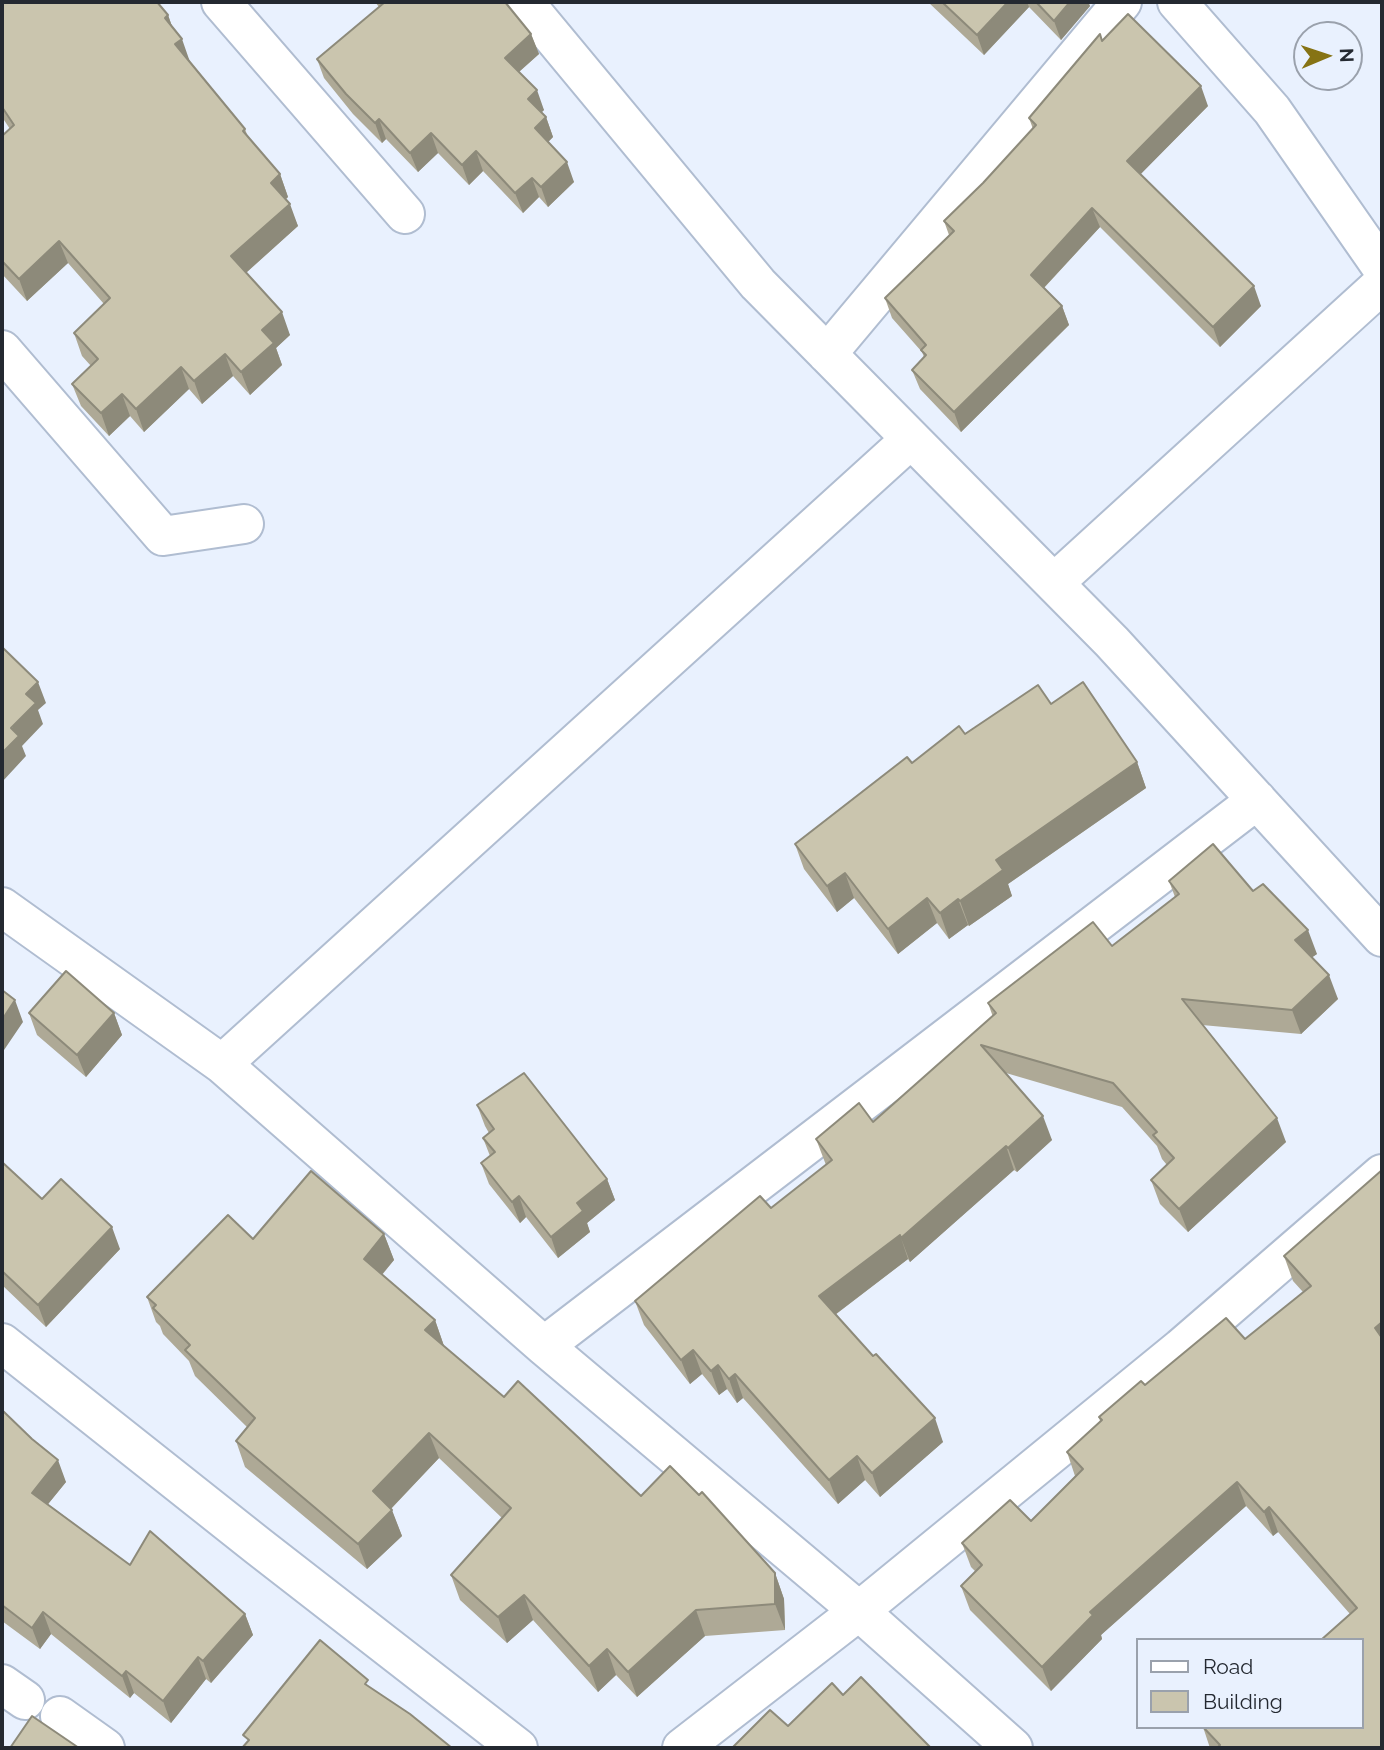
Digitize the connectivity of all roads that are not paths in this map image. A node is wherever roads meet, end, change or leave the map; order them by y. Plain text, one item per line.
1 (221, 2) edge
2 (524, 2) edge
3 (1122, 2) edge
4 (1177, 2) edge
5 (405, 214) dead end
6 (1378, 251) edge
7 (1382, 284) edge
8 (2, 350) edge
9 (827, 354) junction
10 (911, 439) junction
11 (244, 524) dead end
12 (1054, 583) junction
13 (1257, 800) junction
14 (2, 907) edge
15 (1382, 937) edge
16 (222, 1064) junction
17 (1382, 1174) edge
18 (2, 1343) edge
19 (544, 1346) junction
20 (859, 1611) junction
21 (60, 1716) dead end
22 (106, 1748) edge
23 (518, 1748) edge
24 (682, 1748) edge
25 (1013, 1748) edge

1 - 5 street
2 - 9 street
3 - 9 street
4 - 6 street
7 - 12 street
8 - 11 street
9 - 10 street
10 - 12 street
10 - 16 street
12 - 13 street
13 - 15 street
13 - 19 street
14 - 16 street
16 - 19 street
17 - 20 street
18 - 23 street
19 - 20 street
20 - 24 street
20 - 25 street
21 - 22 street

